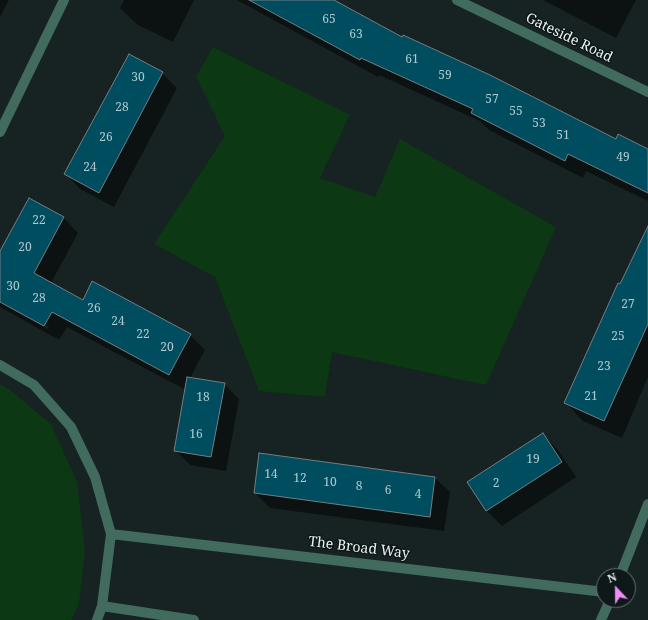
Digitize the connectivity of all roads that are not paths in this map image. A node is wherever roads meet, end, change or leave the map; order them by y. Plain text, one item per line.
1 (64, 0) edge
2 (456, 0) edge
3 (648, 92) edge
4 (0, 132) edge
5 (0, 365) edge
6 (648, 504) edge
7 (111, 534) junction
8 (623, 568) edge
9 (596, 591) edge
10 (102, 606) junction
11 (606, 608) edge
12 (97, 620) edge
13 (194, 620) edge
14 (601, 620) edge

1 - 4 street
2 - 3 street, Gateside Road
5 - 7 street
6 - 8 street
7 - 9 street, The Broad Way
7 - 10 street
10 - 12 street
10 - 13 street
11 - 14 street

